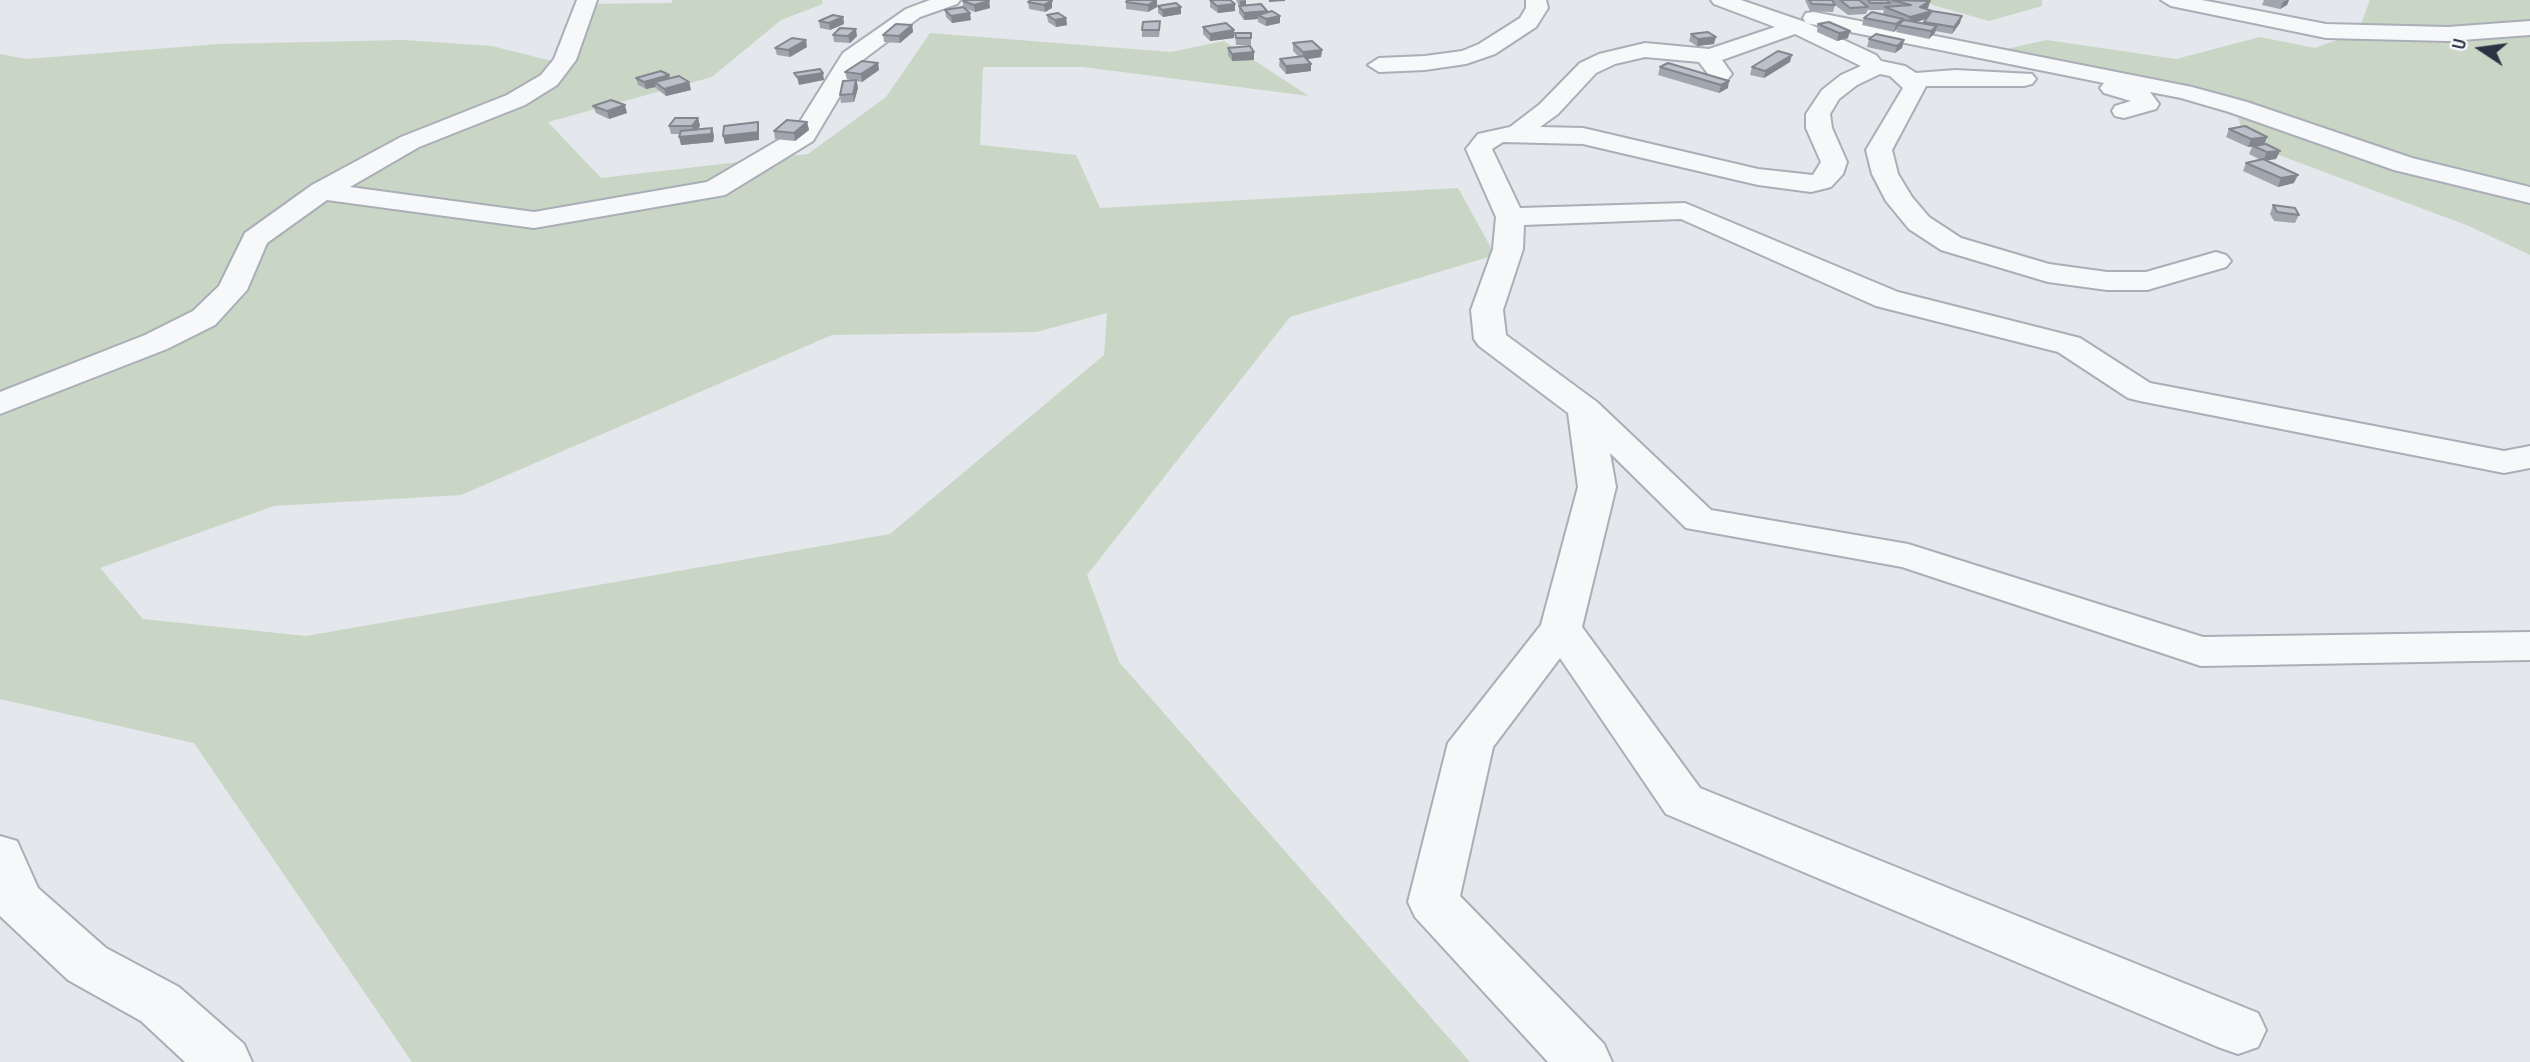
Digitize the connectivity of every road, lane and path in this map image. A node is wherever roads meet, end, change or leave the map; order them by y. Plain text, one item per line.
1 (587, 0) edge
2 (950, 0) edge
3 (1536, 0) edge
4 (1721, 0) edge
5 (1745, 0) edge
6 (2171, 0) edge
7 (1797, 27) junction
8 (2530, 28) edge
9 (1379, 65) dead end
10 (1873, 66) junction
11 (1911, 80) junction
12 (2124, 111) dead end
13 (1516, 134) junction
14 (2460, 180) junction
15 (322, 191) junction
16 (2530, 195) edge
17 (1510, 217) junction
18 (2530, 222) edge
19 (2216, 261) dead end
20 (0, 404) edge
21 (1585, 409) junction
22 (2530, 457) edge
23 (1561, 628) junction
24 (2530, 646) edge
25 (0, 855) edge
26 (2238, 1030) dead end
27 (224, 1062) edge
28 (1584, 1062) edge

1 - 15 street
2 - 15 street
3 - 9 street
4 - 7 street
5 - 14 street
6 - 8 street
7 - 10 street
7 - 13 street
10 - 11 street
10 - 13 street
11 - 12 street
11 - 19 street
13 - 17 street
14 - 16 street
14 - 18 street
15 - 20 street
17 - 21 street
17 - 22 street
21 - 23 street
21 - 24 street
23 - 26 street
23 - 28 street
25 - 27 street

